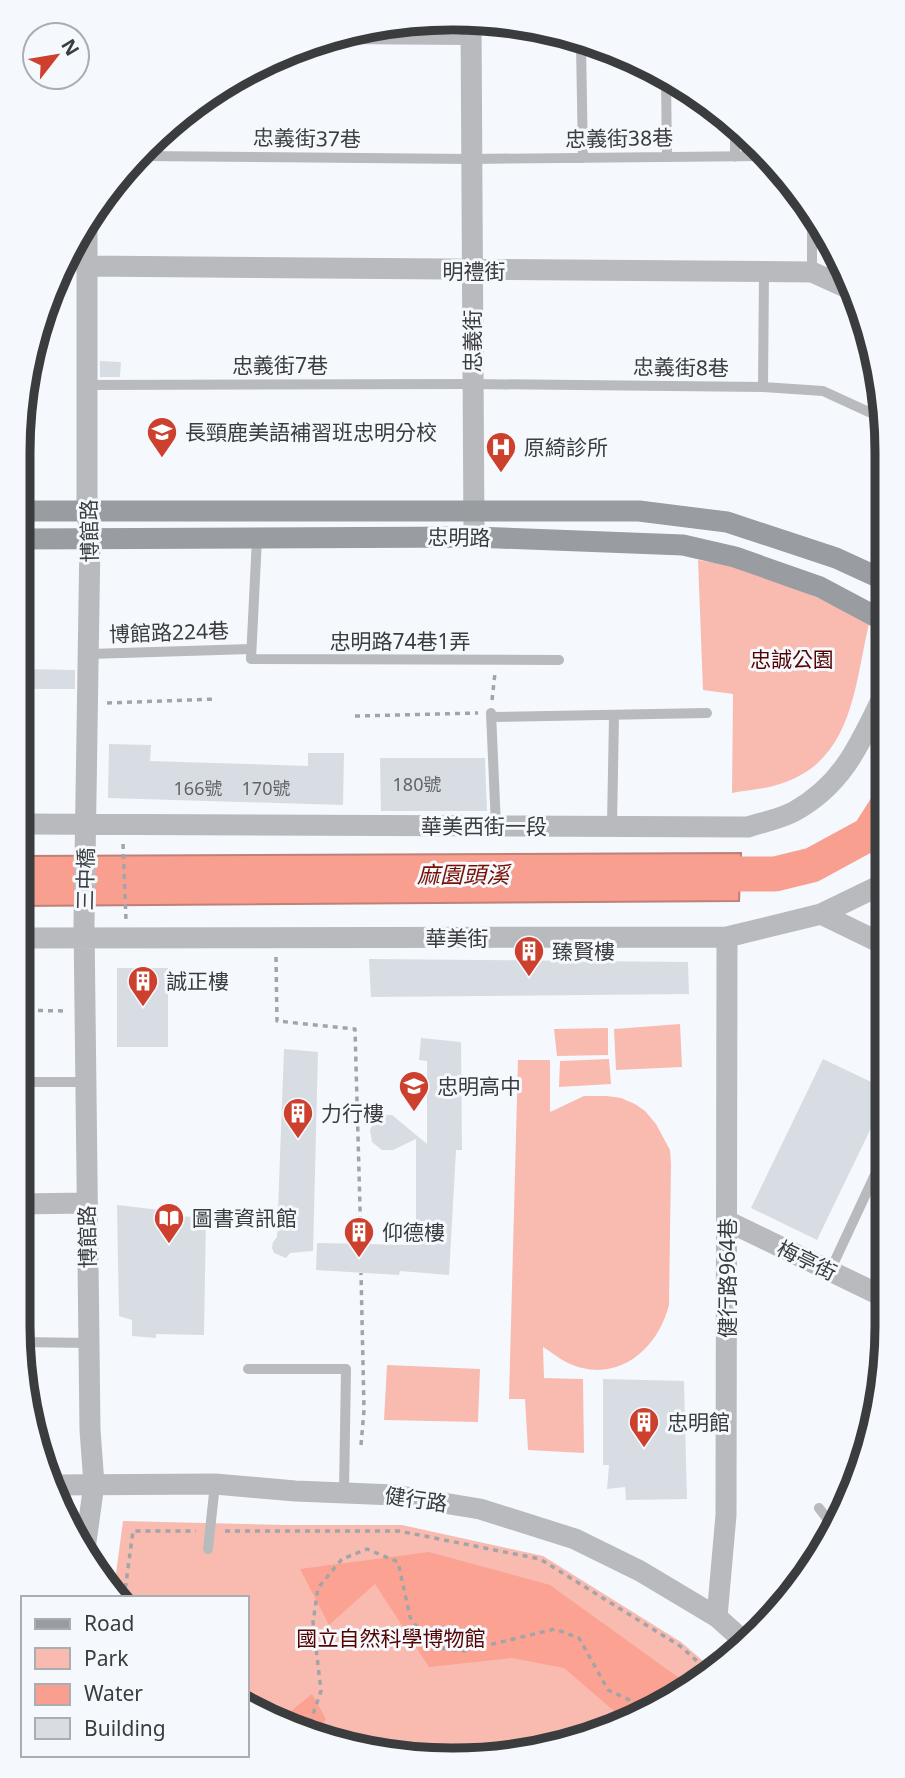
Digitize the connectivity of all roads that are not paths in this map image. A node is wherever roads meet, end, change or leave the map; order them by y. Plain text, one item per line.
1 (464, 30) edge
2 (471, 30) edge
3 (388, 35) edge
4 (581, 50) edge
5 (666, 87) edge
6 (735, 139) edge
7 (152, 156) edge
8 (753, 156) edge
9 (667, 157) junction
10 (735, 157) junction
11 (583, 158) junction
12 (471, 159) junction
13 (812, 230) edge
14 (88, 238) edge
15 (87, 266) junction
16 (472, 271) junction
17 (764, 272) junction
18 (812, 272) junction
19 (840, 285) edge
20 (472, 384) junction
21 (88, 385) junction
22 (763, 387) junction
23 (873, 414) edge
24 (30, 511) edge
25 (88, 511) junction
26 (472, 513) junction
27 (474, 537) junction
28 (257, 538) junction
29 (30, 539) edge
30 (90, 539) junction
31 (875, 576) edge
32 (875, 616) edge
33 (251, 649) junction
34 (89, 654) junction
35 (559, 660) dead end
36 (875, 712) edge
37 (707, 713) dead end
38 (614, 716) junction
39 (30, 825) edge
40 (496, 826) junction
41 (612, 826) junction
42 (85, 829) junction
43 (875, 888) edge
44 (821, 914) junction
45 (84, 931) junction
46 (30, 937) edge
47 (727, 937) junction
48 (875, 940) edge
49 (30, 1082) edge
50 (86, 1082) junction
51 (875, 1175) edge
52 (87, 1203) junction
53 (30, 1204) edge
54 (727, 1222) junction
55 (830, 1271) junction
56 (875, 1293) edge
57 (31, 1342) edge
58 (89, 1343) junction
59 (248, 1369) dead end
60 (94, 1484) junction
61 (215, 1484) junction
62 (61, 1485) edge
63 (344, 1492) junction
64 (819, 1508) dead end
65 (828, 1520) edge
66 (87, 1538) edge
67 (208, 1549) dead end
68 (716, 1617) junction
69 (738, 1636) edge

1 - 3 lane
2 - 12 street, 忠義街
4 - 11 lane
5 - 9 lane
6 - 10 lane
7 - 12 lane, 忠義街37巷
8 - 10 lane, 忠義街38巷
9 - 10 lane, 忠義街38巷
9 - 11 lane, 忠義街38巷
11 - 12 lane, 忠義街38巷
12 - 16 street, 忠義街
13 - 18 lane
14 - 15 street, 博館路
15 - 16 street, 明禮街
15 - 21 street, 博館路
16 - 17 street, 明禮街
16 - 20 street, 忠義街
17 - 18 street, 明禮街
17 - 22 lane
18 - 19 street, 明禮街
20 - 21 lane, 忠義街7巷
20 - 22 lane, 忠義街8巷
20 - 26 street, 忠義街
21 - 25 street, 博館路
22 - 23 lane, 忠義街8巷
24 - 25 main road, 忠明路
25 - 26 main road, 忠明路
25 - 30 street, 博館路
26 - 27 street, 忠義街
26 - 31 main road, 忠明路
27 - 28 main road, 忠明路
27 - 32 main road, 忠明路
28 - 30 main road, 忠明路
28 - 33 lane
29 - 30 main road, 忠明路
30 - 34 street, 博館路
33 - 34 lane, 博館路224巷
33 - 35 lane, 忠明路74巷1弄
34 - 42 street, 博館路
36 - 41 street, 華美西街一段
37 - 38 lane
38 - 40 lane
38 - 41 lane
39 - 42 street, 華美西街一段
40 - 41 street, 華美西街一段
40 - 42 street, 華美西街一段
42 - 45 street, 三中橋
43 - 44 street, 華美街
44 - 47 street, 華美街
44 - 48 street
45 - 46 street, 華美街
45 - 47 street, 華美街
45 - 50 street, 博館路
47 - 54 street, 健行路964巷
49 - 50 lane
50 - 52 street, 博館路
51 - 55 lane
52 - 53 street
52 - 58 street, 博館路
54 - 55 street, 梅亭街
54 - 68 street, 健行路964巷
55 - 56 street, 梅亭街
57 - 58 lane
58 - 60 street, 博館路
59 - 63 lane
60 - 61 street, 健行路
60 - 62 street, 健行路
60 - 66 street, 博館路
61 - 63 street, 健行路
61 - 67 lane
63 - 68 street, 健行路
64 - 65 lane
68 - 69 street, 健行路

